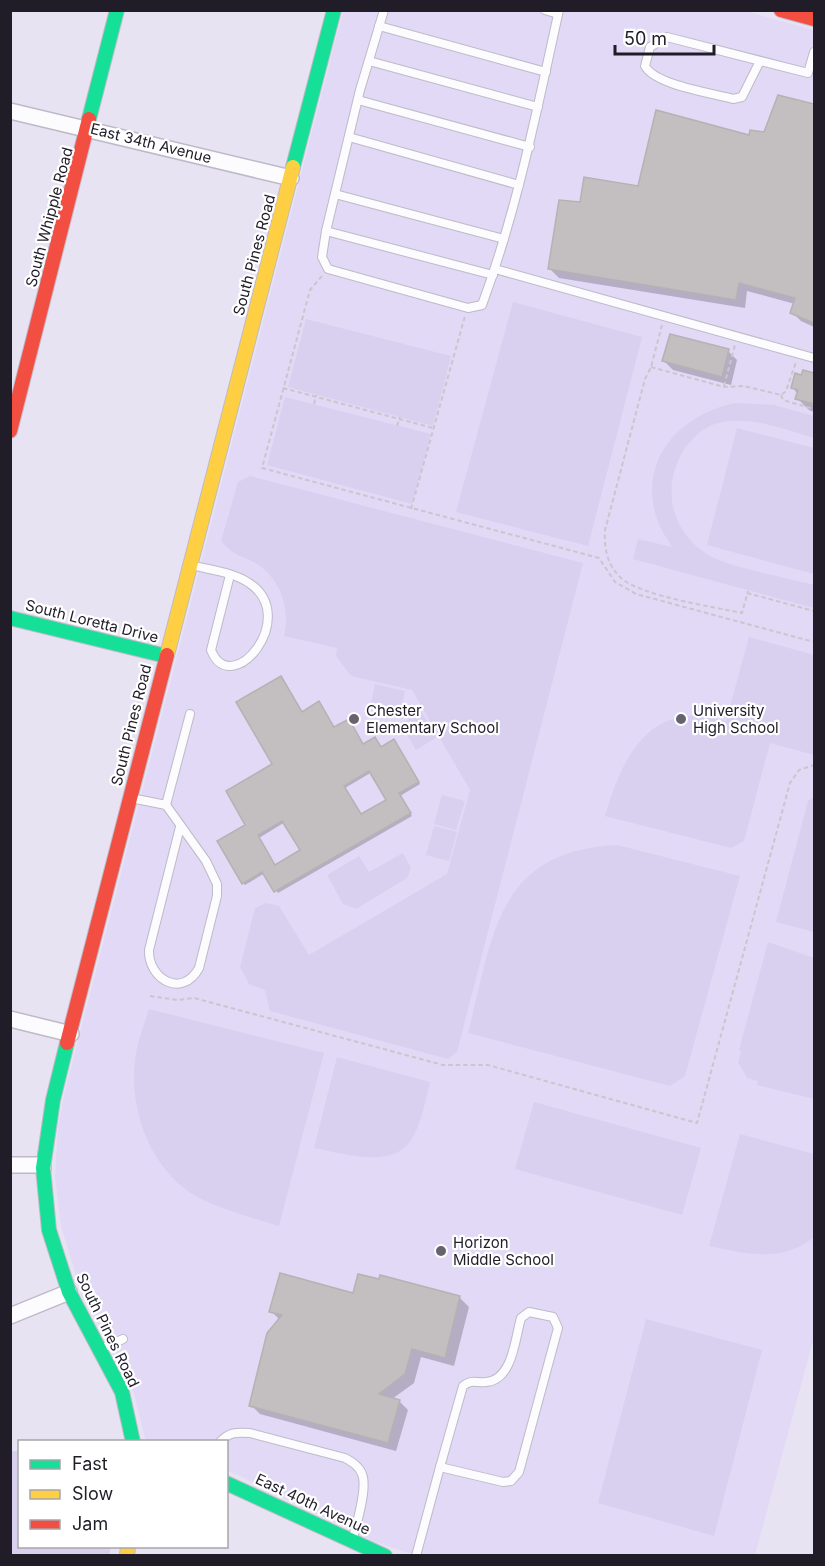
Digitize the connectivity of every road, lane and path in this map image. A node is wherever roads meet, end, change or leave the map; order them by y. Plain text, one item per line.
1 (117, 10) edge
2 (334, 10) edge
3 (384, 10) edge
4 (545, 10) edge
5 (781, 10) edge
6 (558, 12) edge
7 (814, 19) edge
8 (379, 26) junction
9 (814, 52) edge
10 (369, 61) junction
11 (760, 61) junction
12 (546, 72) junction
13 (811, 74) edge
14 (358, 100) junction
15 (538, 107) junction
16 (10, 111) edge
17 (90, 128) junction
18 (349, 137) junction
19 (530, 147) junction
20 (291, 178) junction
21 (519, 185) junction
22 (335, 194) junction
23 (326, 231) junction
24 (504, 238) junction
25 (328, 269) junction
26 (494, 272) junction
27 (468, 308) junction
28 (665, 317) junction
29 (737, 337) junction
30 (814, 358) edge
31 (651, 368) junction
32 (794, 369) dead end
33 (724, 387) junction
34 (283, 388) junction
35 (781, 395) junction
36 (316, 396) junction
37 (314, 404) dead end
38 (814, 408) edge
39 (399, 418) junction
40 (397, 426) dead end
41 (433, 428) junction
42 (11, 430) edge
43 (411, 509) junction
44 (190, 565) junction
45 (230, 575) junction
46 (814, 611) edge
47 (10, 618) edge
48 (814, 642) edge
49 (166, 656) junction
50 (190, 714) dead end
51 (814, 765) edge
52 (130, 797) junction
53 (166, 806) junction
54 (180, 827) junction
55 (150, 996) dead end
56 (10, 1019) edge
57 (71, 1035) junction
58 (10, 1165) edge
59 (43, 1168) junction
60 (69, 1292) junction
61 (10, 1316) edge
62 (123, 1338) dead end
63 (99, 1350) junction
64 (133, 1440) edge
65 (222, 1440) edge
66 (440, 1467) junction
67 (228, 1484) edge
68 (352, 1543) junction
69 (385, 1556) edge
70 (416, 1556) edge

1 - 17 street, South Whipple Road
2 - 20 street, South Pines Road
3 - 8 lane
4 - 6 lane
5 - 7 street
6 - 12 lane
8 - 10 lane
8 - 12 lane
9 - 13 lane
10 - 14 lane
10 - 15 lane
11 - 11 lane
11 - 13 lane
12 - 15 lane
14 - 18 lane
14 - 19 lane
15 - 19 lane
16 - 17 street, East 34th Avenue
17 - 20 street, East 34th Avenue
17 - 42 street, South Whipple Road
18 - 21 lane
18 - 22 lane
19 - 21 lane
20 - 44 street, South Pines Road
21 - 24 lane
22 - 23 lane
22 - 24 lane
23 - 25 lane
23 - 26 lane
24 - 26 lane
25 - 27 lane
25 - 34 path
26 - 27 lane
26 - 28 lane
27 - 41 path
28 - 29 lane
28 - 31 path
29 - 30 lane
29 - 33 path
31 - 33 path
31 - 46 path
32 - 35 path
33 - 35 path
34 - 36 path
34 - 43 path
35 - 38 path
36 - 37 path
36 - 39 path
39 - 40 path
39 - 41 path
41 - 43 path
43 - 48 path
44 - 45 lane
44 - 49 street, South Pines Road
45 - 45 lane
47 - 49 street, South Loretta Drive
49 - 52 street, South Pines Road
50 - 53 lane
51 - 55 path
52 - 53 lane
52 - 57 street, South Pines Road
53 - 54 lane
54 - 54 lane
56 - 57 street
57 - 59 street, South Pines Road
58 - 59 street
59 - 60 street, South Pines Road
60 - 61 street
60 - 63 street, South Pines Road
62 - 63 lane
63 - 64 street, South Pines Road
65 - 68 lane
66 - 66 lane
66 - 70 lane
67 - 68 street, East 40th Avenue
68 - 69 street, East 40th Avenue

